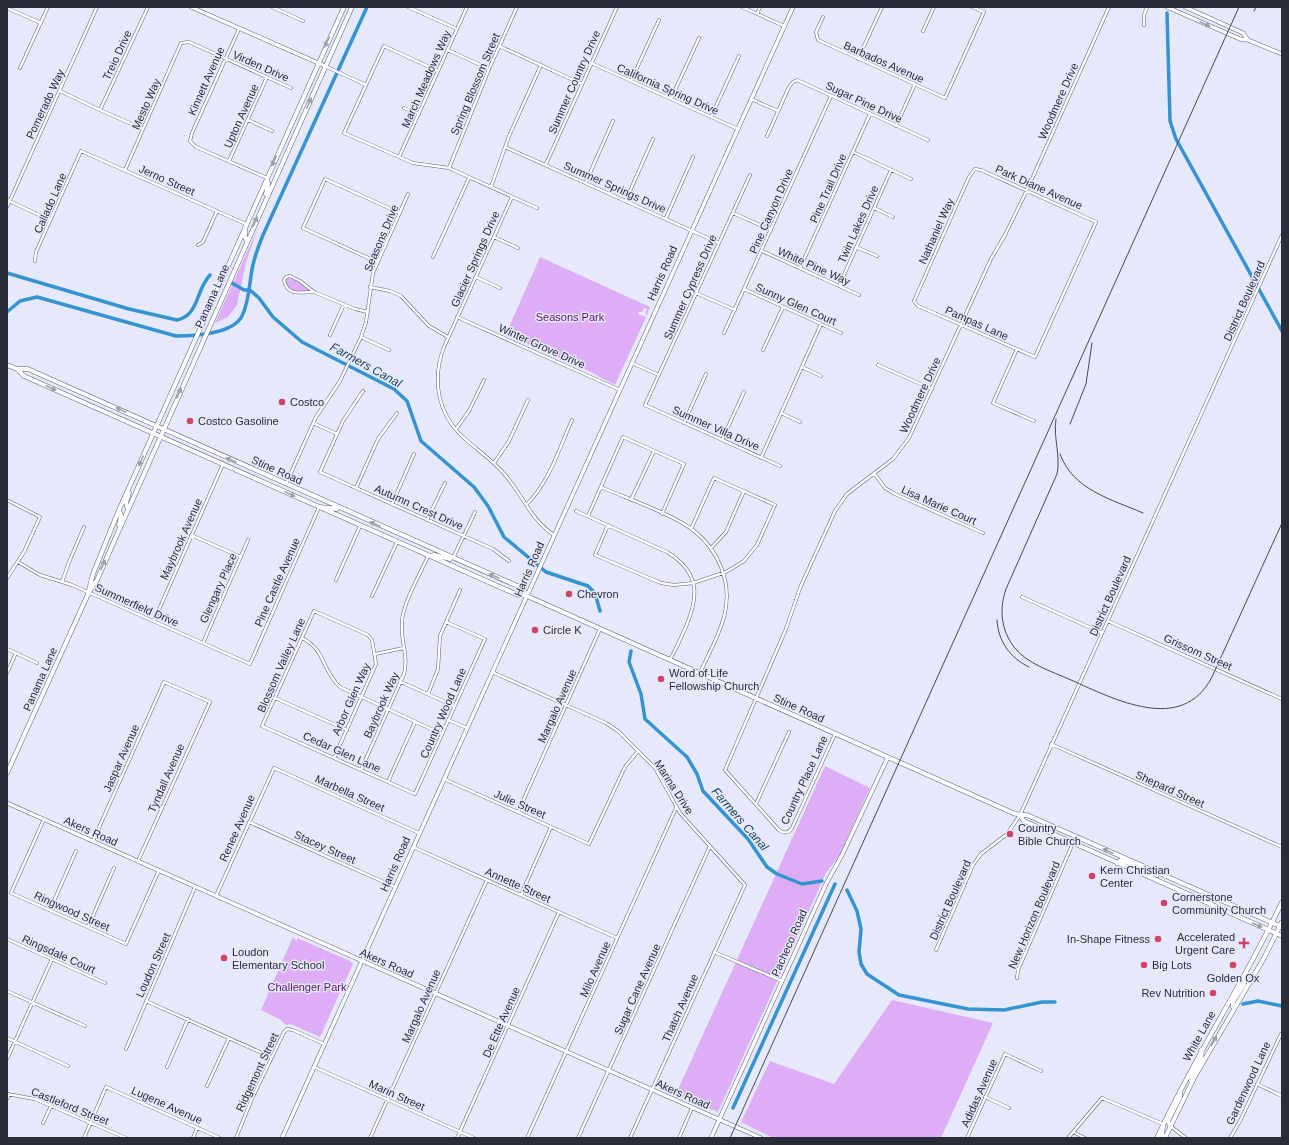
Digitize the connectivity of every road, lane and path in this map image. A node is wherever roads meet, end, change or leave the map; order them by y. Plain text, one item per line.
1 (48, 7) edge
2 (97, 7) edge
3 (148, 7) edge
4 (191, 7) edge
5 (272, 7) edge
6 (344, 7) edge
7 (352, 7) edge
8 (408, 7) edge
9 (467, 7) edge
10 (517, 7) edge
11 (617, 7) edge
12 (742, 7) edge
13 (760, 7) edge
14 (793, 7) edge
15 (882, 7) edge
16 (934, 7) edge
17 (972, 7) edge
18 (1109, 7) edge
19 (1147, 7) edge
20 (1185, 7) edge
21 (7, 8) edge
22 (196, 8) edge
23 (1168, 8) edge
24 (757, 14) junction
25 (823, 17) dead end
26 (659, 20) dead end
27 (303, 21) dead end
28 (41, 23) junction
29 (1144, 25) dead end
30 (784, 26) junction
31 (239, 29) junction
32 (457, 29) junction
33 (924, 31) dead end
34 (699, 38) dead end
35 (1248, 40) junction
36 (181, 43) joint
37 (499, 46) junction
38 (448, 50) junction
39 (1282, 54) edge
40 (739, 56) dead end
41 (226, 59) junction
42 (858, 59) junction
43 (318, 63) junction
44 (591, 63) junction
45 (541, 65) junction
46 (325, 66) junction
47 (20, 68) dead end
48 (489, 69) junction
49 (438, 71) junction
50 (267, 77) junction
51 (631, 81) junction
52 (582, 84) junction
53 (915, 84) junction
54 (366, 85) junction
55 (291, 88) dead end
56 (60, 91) junction
57 (831, 96) junction
58 (671, 99) junction
59 (751, 99) junction
60 (404, 108) dead end
61 (100, 110) junction
62 (778, 111) junction
63 (419, 114) junction
64 (870, 114) junction
65 (711, 117) junction
66 (248, 120) junction
67 (613, 121) dead end
68 (896, 126) junction
69 (738, 129) junction
70 (143, 130) junction
71 (272, 131) dead end
72 (767, 136) dead end
73 (653, 139) dead end
74 (928, 140) dead end
75 (505, 147) junction
76 (81, 151) joint
77 (853, 152) junction
78 (693, 157) dead end
79 (399, 158) junction
80 (229, 161) junction
81 (546, 164) junction
82 (448, 168) junction
83 (975, 169) joint
84 (125, 170) junction
85 (891, 170) junction
86 (750, 175) dead end
87 (469, 177) junction
88 (267, 178) junction
89 (910, 179) dead end
90 (586, 182) junction
91 (491, 187) junction
92 (1027, 190) junction
93 (408, 194) dead end
94 (512, 197) junction
95 (626, 200) junction
96 (8, 201) edge
97 (262, 206) junction
98 (7, 207) edge
99 (537, 208) dead end
100 (874, 208) junction
101 (217, 211) junction
102 (400, 213) junction
103 (733, 213) junction
104 (893, 217) dead end
105 (666, 218) junction
106 (50, 220) junction
107 (246, 224) junction
108 (692, 230) junction
109 (771, 230) junction
110 (1282, 235) edge
111 (494, 237) junction
112 (247, 241) junction
113 (719, 242) junction
114 (198, 245) dead end
115 (856, 247) junction
116 (518, 248) dead end
117 (762, 251) junction
118 (877, 256) dead end
119 (433, 257) dead end
120 (35, 261) dead end
121 (378, 262) junction
122 (800, 268) junction
123 (476, 277) junction
124 (839, 286) junction
125 (370, 287) junction
126 (500, 288) dead end
127 (744, 289) junction
128 (314, 292) junction
129 (696, 293) junction
130 (860, 295) dead end
131 (914, 301) joint
132 (344, 304) junction
133 (783, 307) junction
134 (735, 310) junction
135 (368, 312) junction
136 (457, 317) junction
137 (821, 324) junction
138 (961, 325) junction
139 (724, 333) dead end
140 (840, 333) dead end
141 (330, 335) dead end
142 (361, 337) junction
143 (448, 338) junction
144 (1017, 349) junction
145 (389, 350) dead end
146 (763, 350) dead end
147 (1035, 357) joint
148 (632, 363) junction
149 (7, 365) edge
150 (878, 365) dead end
151 (802, 367) junction
152 (17, 369) junction
153 (706, 374) dead end
154 (659, 375) junction
155 (821, 376) dead end
156 (484, 380) dead end
157 (932, 389) junction
158 (620, 390) junction
159 (363, 391) dead end
160 (744, 392) dead end
161 (528, 400) dead end
162 (645, 405) joint
163 (397, 413) dead end
164 (781, 413) junction
165 (572, 420) dead end
166 (1034, 421) dead end
167 (800, 422) dead end
168 (313, 423) junction
169 (684, 423) junction
170 (156, 426) junction
171 (163, 429) junction
172 (456, 429) junction
173 (153, 434) junction
174 (337, 434) junction
175 (160, 437) junction
176 (722, 440) junction
177 (654, 451) junction
178 (414, 454) dead end
179 (761, 458) junction
180 (494, 463) junction
181 (223, 464) junction
182 (780, 466) dead end
183 (874, 473) junction
184 (256, 478) junction
185 (132, 481) junction
186 (445, 483) dead end
187 (286, 484) junction
188 (601, 487) junction
189 (356, 488) junction
190 (744, 491) junction
191 (7, 500) edge
192 (631, 500) junction
193 (392, 504) junction
194 (526, 505) junction
195 (319, 507) junction
196 (119, 510) junction
197 (128, 510) junction
198 (345, 511) junction
199 (576, 511) dead end
200 (475, 512) dead end
201 (662, 514) junction
202 (588, 516) junction
203 (427, 520) junction
204 (608, 525) junction
205 (360, 526) junction
206 (84, 527) dead end
207 (691, 529) junction
208 (983, 533) dead end
209 (191, 535) junction
210 (462, 535) junction
211 (554, 535) junction
212 (116, 537) junction
213 (248, 540) dead end
214 (397, 542) junction
215 (711, 548) junction
216 (428, 556) junction
217 (241, 557) junction
218 (453, 558) junction
219 (508, 561) dead end
220 (18, 562) junction
221 (467, 565) junction
222 (724, 573) junction
223 (7, 578) edge
224 (336, 580) dead end
225 (62, 582) junction
226 (693, 583) junction
227 (460, 590) dead end
228 (88, 592) junction
229 (372, 596) dead end
230 (527, 596) junction
231 (1022, 597) dead end
232 (314, 611) joint
233 (154, 621) junction
234 (1108, 621) junction
235 (446, 622) junction
236 (600, 629) junction
237 (1102, 632) junction
238 (302, 638) junction
239 (203, 643) junction
240 (404, 648) junction
241 (7, 649) edge
242 (16, 653) junction
243 (375, 654) junction
244 (670, 660) junction
245 (38, 663) dead end
246 (250, 664) joint
247 (492, 672) junction
248 (7, 673) edge
249 (700, 673) junction
250 (164, 682) joint
251 (401, 682) junction
252 (428, 694) junction
253 (275, 698) junction
254 (361, 698) junction
255 (757, 699) junction
256 (1282, 699) edge
257 (566, 705) junction
258 (454, 706) junction
259 (388, 710) junction
260 (448, 720) junction
261 (415, 722) junction
262 (262, 726) joint
263 (467, 728) junction
264 (347, 730) junction
265 (789, 732) dead end
266 (442, 734) junction
267 (835, 734) junction
268 (1051, 744) junction
269 (638, 751) junction
270 (888, 757) junction
271 (334, 758) junction
272 (274, 768) joint
273 (361, 770) junction
274 (7, 773) edge
275 (444, 779) junction
276 (388, 782) junction
277 (415, 794) joint
278 (7, 803) edge
279 (756, 804) junction
280 (676, 808) junction
281 (518, 812) junction
282 (1020, 815) junction
283 (44, 819) junction
284 (249, 822) junction
285 (551, 827) junction
286 (420, 833) junction
287 (1076, 836) junction
288 (93, 841) junction
289 (1074, 843) junction
290 (710, 846) junction
291 (413, 847) junction
292 (1282, 847) edge
293 (76, 851) dead end
294 (138, 861) junction
295 (1118, 863) junction
296 (1144, 867) junction
297 (114, 868) dead end
298 (158, 870) junction
299 (1142, 874) junction
300 (487, 880) junction
301 (1173, 880) junction
302 (745, 885) joint
303 (195, 887) junction
304 (395, 887) junction
305 (521, 895) junction
306 (216, 896) junction
307 (1196, 898) junction
308 (1282, 902) edge
309 (1228, 904) junction
310 (50, 910) junction
311 (559, 912) junction
312 (1272, 923) junction
313 (1281, 925) edge
314 (88, 927) junction
315 (1269, 930) junction
316 (1276, 934) junction
317 (1282, 936) edge
318 (617, 938) junction
319 (7, 939) edge
320 (936, 950) dead end
321 (714, 952) junction
322 (52, 959) junction
323 (362, 961) junction
324 (1017, 978) dead end
325 (1242, 978) junction
326 (782, 981) junction
327 (105, 983) dead end
328 (7, 991) edge
329 (436, 994) junction
330 (146, 1001) junction
331 (32, 1002) junction
332 (1233, 1010) junction
333 (188, 1020) junction
334 (85, 1026) dead end
335 (508, 1026) junction
336 (1281, 1034) dead end
337 (7, 1038) edge
338 (229, 1038) junction
339 (15, 1042) junction
340 (324, 1044) junction
341 (126, 1049) dead end
342 (1201, 1050) junction
343 (566, 1052) junction
344 (271, 1057) junction
345 (7, 1058) edge
346 (68, 1066) dead end
347 (314, 1066) junction
348 (167, 1067) dead end
349 (608, 1071) junction
350 (1041, 1071) dead end
351 (1257, 1084) junction
352 (1190, 1085) junction
353 (207, 1086) dead end
354 (1180, 1088) junction
355 (652, 1090) junction
356 (8, 1094) edge
357 (1282, 1096) edge
358 (985, 1097) junction
359 (7, 1100) edge
360 (388, 1100) junction
361 (51, 1106) junction
362 (692, 1108) junction
363 (1009, 1108) dead end
364 (719, 1120) junction
365 (91, 1122) junction
366 (43, 1123) dead end
367 (1163, 1124) junction
368 (1170, 1126) junction
369 (197, 1128) junction
370 (460, 1132) junction
371 (1072, 1132) junction
372 (528, 1136) dead end
373 (84, 1138) edge
374 (126, 1138) edge
375 (193, 1138) edge
376 (220, 1138) edge
377 (236, 1138) edge
378 (282, 1138) edge
379 (370, 1138) edge
380 (457, 1138) edge
381 (474, 1138) edge
382 (578, 1138) edge
383 (630, 1138) edge
384 (679, 1138) edge
385 (710, 1138) edge
386 (760, 1138) edge
387 (967, 1138) edge
388 (1068, 1138) edge
389 (1085, 1138) edge
390 (1157, 1138) edge
391 (1164, 1138) edge
392 (1186, 1138) edge
393 (1230, 1138) edge

1 - 28 street
2 - 56 street, Pomerado Way
3 - 61 street, Treio Drive
4 - 22 street
5 - 27 street
6 -> 43 main road, Panama Lane
7 - 46 main road, Panama Lane
8 - 32 street
9 - 32 street, March Meadows Way
10 - 37 street, Spring Blossom Street
11 - 44 street, Summer Country Drive
12 - 24 street
13 - 24 street
14 - 30 street, Harris Road
15 - 42 street
16 - 33 street
17 - 53 street, Barbados Avenue
18 - 92 street, Woodmere Drive
19 - 29 street
20 - 35 street
21 - 28 street
22 - 31 street
23 -> 35 street
24 - 30 street
25 - 42 street, Barbados Avenue
26 - 51 street
28 - 47 street
30 - 59 street, Harris Road
31 - 41 street, Kinnett Avenue
31 - 43 street
32 - 38 street, March Meadows Way
34 - 58 street
35 - 39 street
36 - 41 street, Virden Drive
36 - 70 street, Mesto Way
37 - 45 street
37 - 48 street, Spring Blossom Street
38 - 48 street
38 - 49 street, March Meadows Way
40 - 65 street
41 - 50 street, Virden Drive
41 - 80 street, Kinnett Avenue
42 - 53 street, Barbados Avenue
43 - 46 street
43 -> 88 main road, Panama Lane
44 - 51 street, California Spring Drive
44 - 52 street, Summer Country Drive
45 - 52 street
45 - 75 street
46 - 54 street
97 -> 46 main road, Panama Lane
48 - 82 street, Spring Blossom Street
49 - 54 street
49 - 63 street, March Meadows Way
50 - 55 street, Virden Drive
50 - 66 street, Upton Avenue
51 - 58 street, California Spring Drive
52 - 81 street, Summer Country Drive
53 - 68 street
54 - 79 street
56 - 61 street
56 - 96 street, Pomerado Way
57 - 62 street, Sugar Pine Drive
57 - 64 street, Sugar Pine Drive
57 - 109 street, Pine Canyon Drive
58 - 65 street, California Spring Drive
59 - 62 street
59 - 69 street, Harris Road
60 - 63 street
61 - 70 street
62 - 72 street
63 - 79 street, March Meadows Way
64 - 68 street, Sugar Pine Drive
64 - 77 street, Pine Trail Drive
65 - 69 street, California Spring Drive
66 - 71 street
66 - 80 street, Upton Avenue
67 - 90 street
68 - 74 street, Sugar Pine Drive
69 - 108 street, Harris Road
70 - 84 street, Mesto Way
73 - 95 street
75 - 81 street, Summer Springs Drive
75 - 91 street
76 - 84 street, Jerno Street
76 - 106 street, Callado Lane
77 - 85 street
77 - 122 street, Pine Trail Drive
78 - 105 street
79 - 82 street
80 - 88 street
81 - 90 street, Summer Springs Drive
82 - 87 street
83 - 92 street, Park Diane Avenue
83 - 131 street, Nathaniel Way
84 - 101 street, Jerno Street
85 - 89 street
85 - 100 street, Twin Lakes Drive
86 - 103 street, Summer Cypress Drive
87 - 91 street
87 - 119 street
88 - 97 main road
88 - 107 main road, Panama Lane
90 - 95 street, Summer Springs Drive
91 - 94 street
92 - 138 street, Woodmere Drive
92 - 147 street, Park Diane Avenue
93 - 102 street, Seasons Drive
94 - 99 street
94 - 111 street, Glacier Springs Drive
95 - 105 street, Summer Springs Drive
96 - 98 street, Pomerado Way
96 - 106 street
112 -> 97 main road, Panama Lane
100 - 104 street
100 - 115 street, Twin Lakes Drive
101 - 107 street, Jerno Street
101 - 114 street
102 - 121 street, Seasons Drive
102 - 121 street
103 - 109 street
103 - 113 street, Summer Cypress Drive
105 - 108 street, Summer Springs Drive
106 - 120 street, Callado Lane
107 - 112 main road
107 - 170 main road, Panama Lane
108 - 113 street, Summer Springs Drive
108 - 148 street, Harris Road
109 - 117 street, Pine Canyon Drive
110 - 234 street, District Boulevard
111 - 116 street
111 - 123 street, Glacier Springs Drive
171 -> 112 main road, Panama Lane
113 - 129 street, Summer Cypress Drive
115 - 118 street
115 - 124 street, Twin Lakes Drive
117 - 122 street, White Pine Way
117 - 127 street, Pine Canyon Drive
121 - 125 street, Seasons Drive
122 - 124 street, White Pine Way
123 - 126 street
123 - 136 street, Glacier Springs Drive
124 - 130 street, White Pine Way
125 - 135 street, Seasons Drive
125 - 143 street
127 - 133 street, Sunny Glen Court
127 - 134 street, Pine Canyon Drive
128 - 128 street
128 - 132 street
129 - 134 street
129 - 154 street, Summer Cypress Drive
131 - 138 street, Pampas Lane
132 - 135 street
132 - 141 street
133 - 137 street, Sunny Glen Court
133 - 146 street
134 - 139 street, Pine Canyon Drive
135 - 142 street, Seasons Drive
136 - 143 street, Glacier Springs Drive
136 - 158 street, Winter Grove Drive
137 - 140 street, Sunny Glen Court
137 - 151 street
138 - 144 street, Pampas Lane
138 - 157 street, Woodmere Drive
142 - 145 street
142 - 168 street, Seasons Drive
143 - 172 street, Glacier Springs Drive
144 - 147 street, Pampas Lane
144 - 166 street
148 - 154 street
148 - 158 street, Harris Road
149 - 152 main road, Stine Road
150 - 157 street
151 - 155 street
151 - 164 street
170 -> 152 main road, Stine Road
152 -> 173 main road, Stine Road
153 - 169 street
154 - 162 street, Summer Cypress Drive
156 - 172 street
157 - 183 street, Woodmere Drive
158 - 211 street, Harris Road
159 - 174 street
160 - 176 street
161 - 180 street
162 - 169 street, Summer Villa Drive
163 - 189 street
164 - 167 street
164 - 179 street
165 - 194 street
168 - 174 street
168 - 187 street, Seasons Drive
169 - 176 street, Summer Villa Drive
170 - 171 main road, Stine Road
170 - 173 main road, Panama Lane
171 - 175 main road, Panama Lane
187 -> 171 main road, Stine Road
172 - 180 street, Glacier Springs Drive
173 - 175 main road, Stine Road
173 -> 185 main road, Panama Lane
174 - 189 street, Autumn Crest Drive
175 - 181 main road, Stine Road
175 - 197 main road, Panama Lane
176 - 179 street, Summer Villa Drive
177 - 188 street
177 - 192 street
177 - 201 street
178 - 193 street
179 - 182 street, Summer Villa Drive
180 - 194 street, Glacier Springs Drive
181 - 184 main road, Stine Road
181 - 209 street, Maybrook Avenue
183 - 208 street, Lisa Marie Court
183 - 255 street, Woodmere Drive
184 - 187 main road
184 -> 195 main road, Stine Road
185 - 196 main road, Panama Lane
185 - 197 main road
186 - 203 street
187 - 198 main road, Stine Road
188 - 192 street
188 - 202 street
189 - 193 street, Autumn Crest Drive
190 - 207 street
190 - 215 street
190 - 222 street
191 - 220 street
192 - 201 street
193 - 203 street, Autumn Crest Drive
194 - 211 street, Glacier Springs Drive
195 - 198 main road
195 - 205 main road, Stine Road
195 - 246 street, Pine Castle Avenue
196 - 212 main road
196 - 228 main road, Panama Lane
197 - 212 main road, Panama Lane
218 -> 198 main road, Stine Road
199 - 202 street
200 - 210 street
201 - 207 street
202 - 204 street
203 - 210 street, Autumn Crest Drive
204 - 226 street
204 - 226 street
205 - 214 main road, Stine Road
205 - 224 street
206 - 225 street
207 - 215 street
209 - 217 street
209 - 233 street, Maybrook Avenue
210 - 218 street
210 - 219 street, Autumn Crest Drive
211 - 230 street, Harris Road
228 -> 212 main road, Panama Lane
213 - 217 street, Glengary Place
214 - 216 main road, Stine Road
214 - 229 street
215 - 222 street
216 - 221 main road
216 - 230 main road, Stine Road
216 - 240 street, Baybrook Way
217 - 239 street, Glengary Place
218 - 221 main road, Stine Road
220 - 223 street
220 - 225 street, Summerfield Drive
230 -> 221 main road, Stine Road
222 - 226 street
222 - 249 street
225 - 228 street, Summerfield Drive
226 - 244 street
227 - 235 street
228 - 233 street, Summerfield Drive
228 - 274 main road, Panama Lane
230 - 236 main road, Stine Road
230 - 247 street, Harris Road
231 - 237 street
232 - 238 street, Blossom Valley Lane
232 - 243 street, Arbor Glen Way
233 - 239 street, Summerfield Drive
234 - 237 street, District Boulevard
234 - 256 street, Grissom Street
235 - 252 street
235 - 258 street, Country Wood Lane
236 - 244 main road, Stine Road
236 - 257 street, Margalo Avenue
237 - 268 street, District Boulevard
238 - 253 street, Blossom Valley Lane
238 - 254 street
239 - 246 street, Summerfield Drive
240 - 243 street
240 - 251 street, Baybrook Way
241 - 242 street
242 - 245 street
242 - 248 street
243 - 254 street, Arbor Glen Way
244 - 249 main road, Stine Road
247 - 257 street, Marina Drive
247 - 263 street, Harris Road
249 - 255 main road, Stine Road
250 - 288 street, Jaspar Avenue
250 - 294 street, Tyndall Avenue
251 - 252 street
251 - 259 street, Baybrook Way
252 - 258 street
253 - 262 street, Blossom Valley Lane
253 - 264 street
254 - 259 street
254 - 264 street, Arbor Glen Way
255 - 267 main road, Stine Road
255 - 279 street, Woodmere Drive
257 - 269 street, Marina Drive
257 - 281 street, Margalo Avenue
258 - 260 street, Country Wood Lane
259 - 261 street
259 - 273 street, Baybrook Way
260 - 263 street
260 - 266 street, Country Wood Lane
261 - 266 street
261 - 276 street
262 - 271 street, Cedar Glen Lane
263 - 275 street, Harris Road
264 - 271 street, Arbor Glen Way
265 - 279 street
266 - 277 street, Country Wood Lane
267 - 270 main road, Stine Road
267 - 279 street, Country Place Lane
268 - 282 street, District Boulevard
268 - 292 street, Shepard Street
269 - 280 street, Marina Drive
269 - 285 street, Julie Street
270 - 282 main road, Stine Road
270 - 326 street, Pacheco Road
271 - 273 street, Cedar Glen Lane
272 - 284 street, Renee Avenue
272 - 286 street, Marbella Street
273 - 276 street, Cedar Glen Lane
275 - 281 street, Julie Street
275 - 286 street, Harris Road
276 - 277 street, Cedar Glen Lane
278 - 283 street, Akers Road
280 - 290 street, Marina Drive
280 - 318 street, Milo Avenue
281 - 285 street, Julie Street
282 - 287 main road, Stine Road
282 - 289 main road, Stine Road
282 - 320 street, District Boulevard
283 - 288 street, Akers Road
283 - 310 street, Ringwood Street
284 - 304 street, Stacey Street
284 - 306 street, Renee Avenue
285 - 305 street
286 - 291 street, Harris Road
287 - 289 street, New Horizon Boulevard
296 -> 287 main road, Stine Road
288 - 294 street, Akers Road
289 - 295 main road, Stine Road
289 - 324 street, New Horizon Boulevard
290 - 302 street, Marina Drive
290 - 349 street, Sugar Cane Avenue
291 - 300 street, Annette Street
291 - 304 street, Harris Road
293 - 310 street
294 - 298 street, Akers Road
295 - 296 main road
295 - 299 main road, Stine Road
296 - 301 main road, Stine Road
297 - 314 street
298 - 303 street, Akers Road
298 - 314 street, Ringwood Street
299 - 301 main road
299 - 307 main road, Stine Road
300 - 305 street, Annette Street
300 - 329 street, Margalo Avenue
301 - 309 main road, Stine Road
302 - 321 street, Thatch Avenue
303 - 306 street, Akers Road
303 - 330 street, Loudon Street
304 - 323 street, Harris Road
305 - 311 street, Annette Street
306 - 323 street, Akers Road
307 - 309 main road
307 -> 315 main road, Stine Road
308 - 312 main road, White Lane
309 - 312 main road, Stine Road
310 - 314 street, Ringwood Street
311 - 318 street, Annette Street
311 - 335 street, De Ette Avenue
312 - 313 main road, Stine Road
312 - 315 main road, White Lane
313 - 316 main road, White Lane
315 - 316 main road, Stine Road
315 - 325 main road, White Lane
316 - 317 main road, Stine Road
316 - 332 main road, White Lane
318 - 343 street, Milo Avenue
319 - 322 street, Ringsdale Court
321 - 326 street
321 - 355 street, Thatch Avenue
322 - 327 street, Ringsdale Court
322 - 331 street
323 - 329 street, Akers Road
323 - 340 street, Harris Road
325 - 332 main road
325 - 342 main road, White Lane
326 - 364 street, Pacheco Road
328 - 331 street
329 - 335 street, Akers Road
329 - 360 street, Margalo Avenue
330 - 333 street
330 - 341 street, Loudon Street
331 - 334 street
331 - 339 street
352 -> 332 main road, White Lane
333 - 338 street
333 - 348 street
335 - 343 street, Akers Road
335 - 370 street, De Ette Avenue
336 - 351 street, Gardenwood Lane
337 - 339 street
338 - 344 street
338 - 353 street
339 - 345 street
339 - 346 street
340 - 344 street, Ridgemont Street
340 - 347 street, Harris Road
342 - 352 main road
342 - 354 main road, White Lane
343 - 349 street, Akers Road
343 - 372 street, Milo Avenue
344 - 377 street, Ridgemont Street
347 - 360 street, Marin Street
347 - 378 street, Harris Road
349 - 355 street, Akers Road
349 - 382 street, Sugar Cane Avenue
350 - 358 street, Adidas Avenue
351 - 357 street
351 - 393 street, Gardenwood Lane
352 - 368 main road, White Lane
354 - 367 main road, White Lane
354 - 368 main road
355 - 362 street, Akers Road
355 - 383 street, Thatch Avenue
356 - 359 street
356 - 361 street, Castleford Street
358 - 363 street
358 - 387 street, Adidas Avenue
360 - 370 street, Marin Street
360 - 379 street, Margalo Avenue
361 - 365 street, Castleford Street
361 - 366 street
362 - 364 street, Akers Road
362 - 384 street
364 - 385 street, Pacheco Road
364 - 386 street, Akers Road
365 - 369 street, Lugene Avenue
365 - 373 street
365 - 374 street, Castleford Street
367 - 371 street
367 - 390 main road, White Lane
367 - 391 main road
368 - 391 main road, White Lane
368 - 392 street
369 - 375 street
369 - 376 street, Lugene Avenue
370 - 380 street, De Ette Avenue
370 - 381 street, Marin Street
371 - 388 street
371 - 389 street

